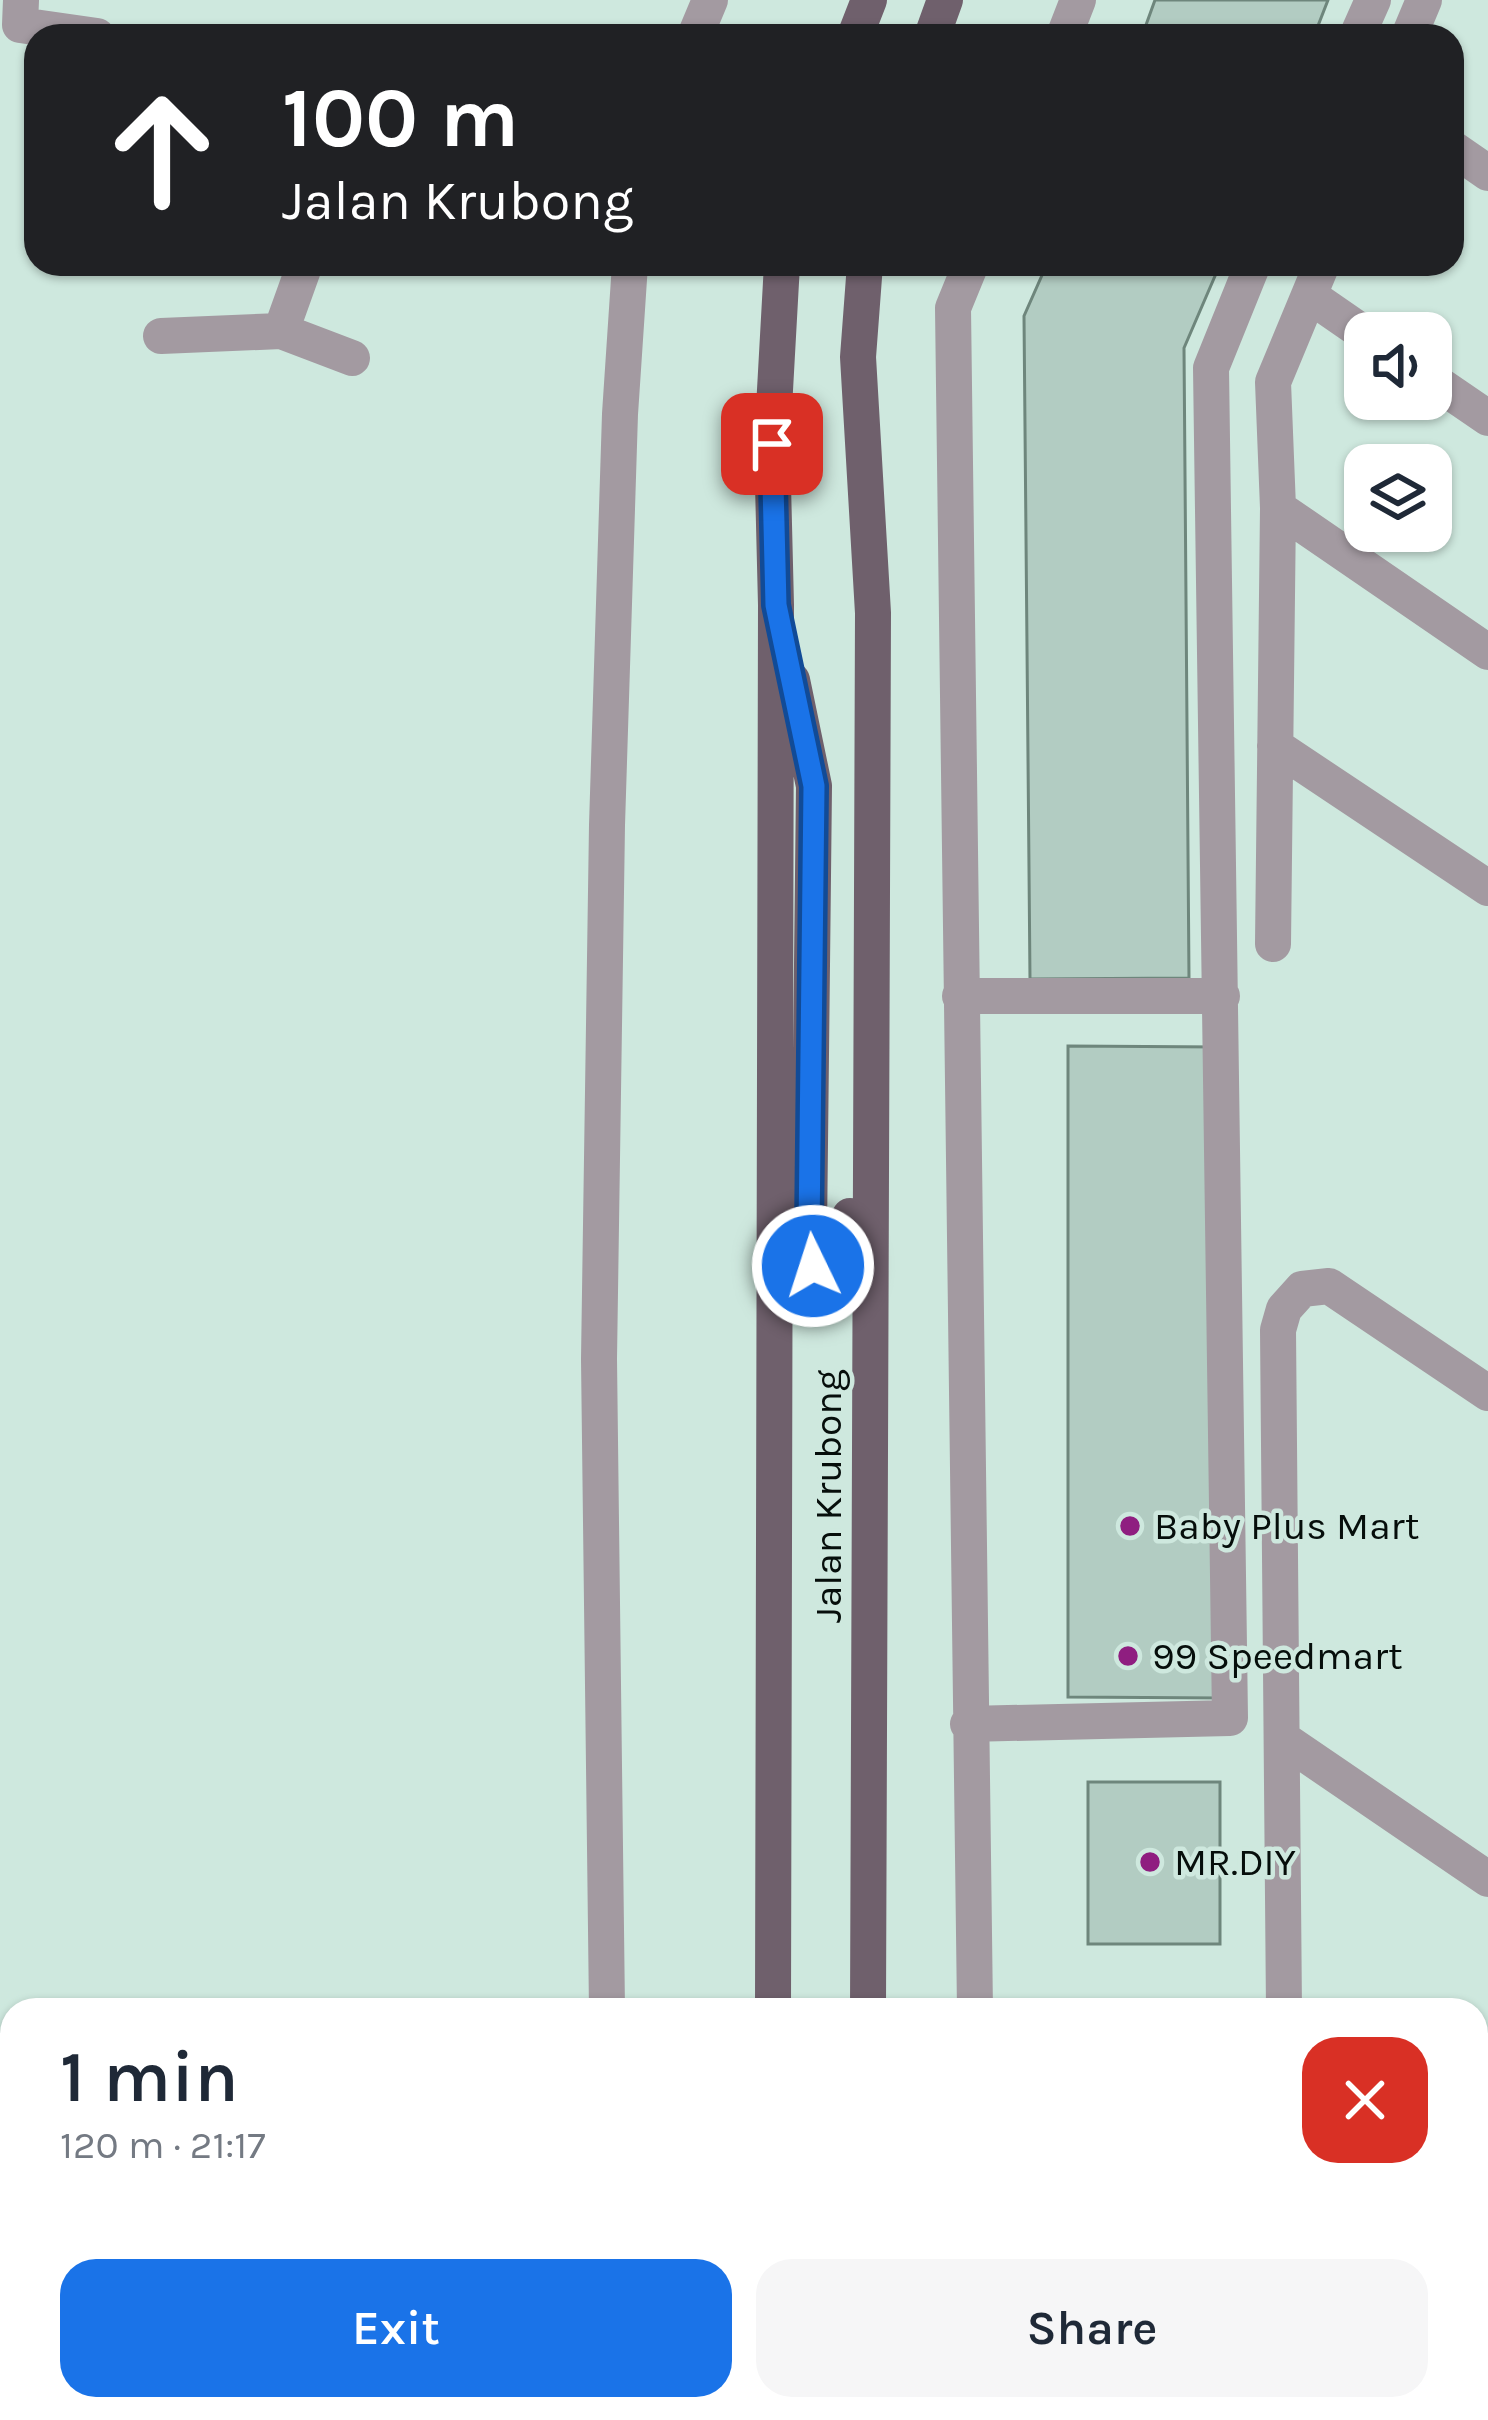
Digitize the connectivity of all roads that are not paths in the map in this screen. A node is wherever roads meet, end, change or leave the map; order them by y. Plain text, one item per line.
1 (301, 276) edge
2 (629, 276) edge
3 (781, 276) edge
4 (864, 276) edge
5 (966, 276) edge
6 (1248, 276) edge
7 (1316, 280) edge
8 (1345, 312) edge
9 (280, 331) junction
10 (161, 336) dead end
11 (352, 358) dead end
12 (1452, 393) edge
13 (1488, 418) edge
14 (1278, 508) junction
15 (776, 605) junction
16 (873, 613) junction
17 (1488, 652) edge
18 (1275, 746) junction
19 (1488, 888) edge
20 (1273, 944) dead end
21 (960, 996) junction
22 (1222, 996) junction
23 (1488, 1394) edge
24 (968, 1724) junction
25 (1283, 1739) junction
26 (1488, 1879) edge
27 (608, 1998) edge
28 (773, 1998) edge
29 (868, 1998) edge
30 (975, 1998) edge
31 (1284, 1998) edge

1 - 9 street
2 - 27 street
3 - 15 main road, Jalan Krubong
4 - 16 main road, Jalan Krubong
5 - 21 street
6 - 22 street
7 - 8 street
7 - 14 street
9 - 10 street
9 - 11 street
12 - 13 street
14 - 17 street
14 - 18 street
15 - 16 main road
15 - 28 main road, Jalan Krubong
16 - 29 main road, Jalan Krubong
18 - 19 street
18 - 20 street
21 - 22 street
21 - 24 street
22 - 24 street
23 - 25 street
24 - 30 street
25 - 26 street
25 - 31 street

